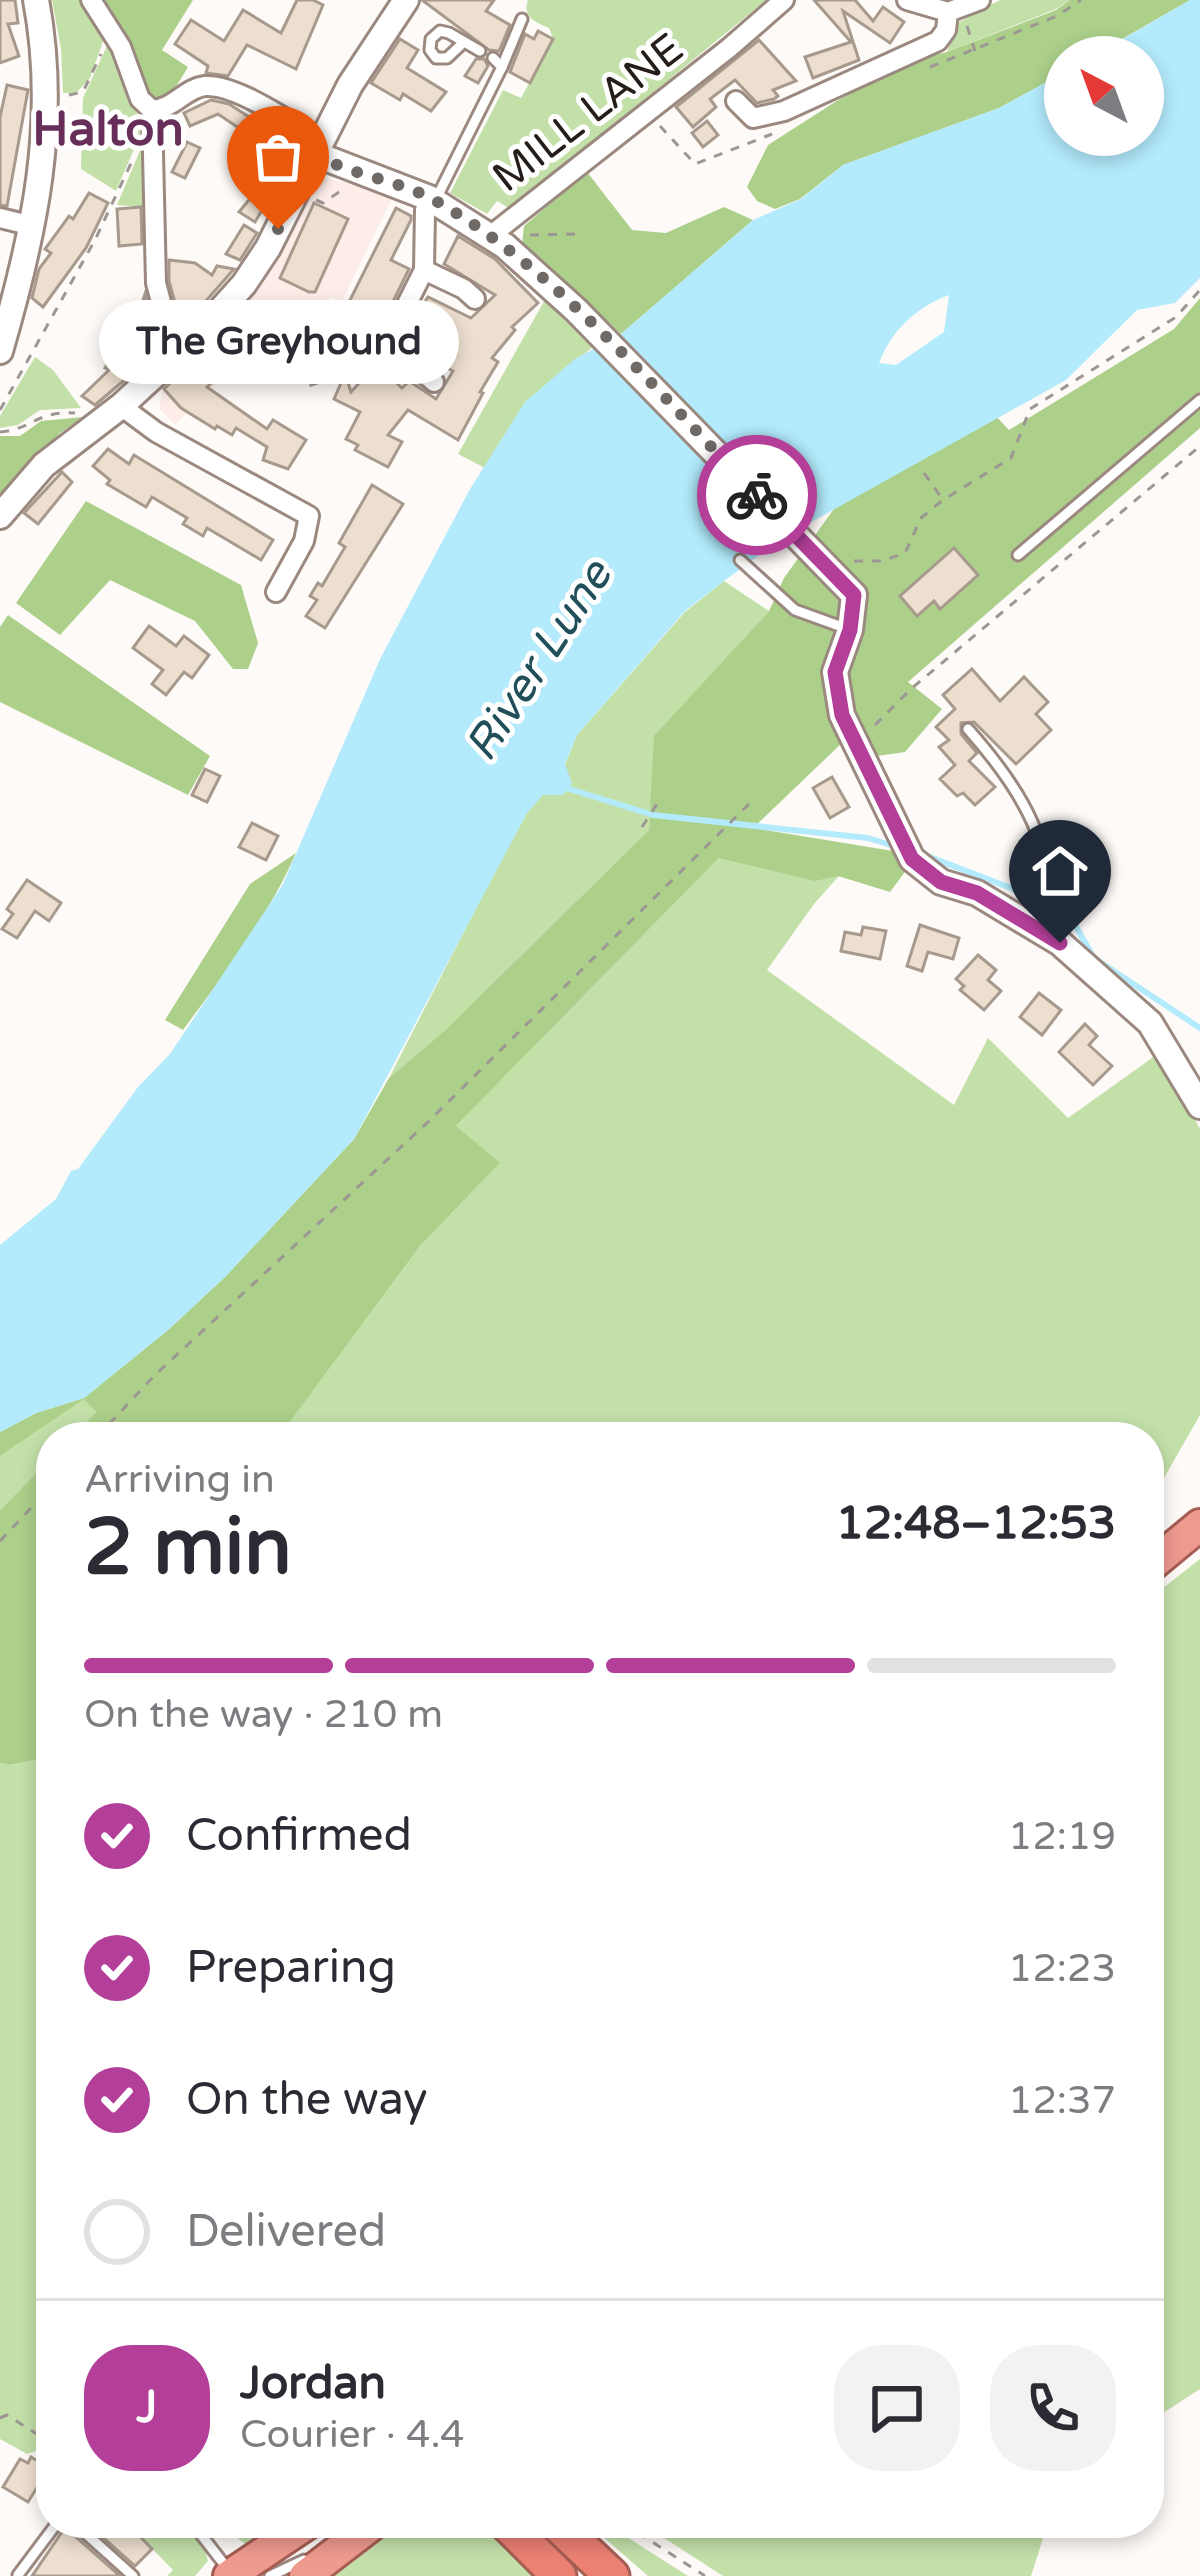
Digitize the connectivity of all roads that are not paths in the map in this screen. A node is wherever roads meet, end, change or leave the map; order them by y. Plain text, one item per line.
1 (36, 0) edge
2 (91, 0) edge
3 (406, 0) edge
4 (784, 0) edge
5 (907, 0) edge
6 (980, 0) edge
7 (956, 16) junction
8 (523, 19) dead end
9 (464, 42) dead end
10 (480, 51) dead end
11 (493, 58) dead end
12 (502, 67) junction
13 (736, 100) dead end
14 (152, 118) junction
15 (318, 147) junction
16 (432, 199) junction
17 (0, 218) edge
18 (33, 226) junction
19 (495, 232) junction
20 (424, 270) junction
21 (475, 299) dead end
22 (180, 351) junction
23 (0, 352) edge
24 (434, 382) dead end
25 (1200, 400) edge
26 (121, 406) junction
27 (321, 497) dead end
28 (0, 516) edge
29 (309, 516) junction
30 (1018, 555) dead end
31 (740, 560) dead end
32 (276, 592) dead end
33 (850, 630) junction
34 (968, 729) dead end
35 (1052, 929) junction
36 (1200, 1106) edge
37 (1200, 1525) edge
38 (1164, 1555) edge
39 (45, 2538) edge
40 (91, 2538) edge
41 (203, 2538) edge
42 (286, 2538) edge
43 (355, 2538) edge
44 (519, 2538) edge
45 (572, 2538) edge
46 (348, 2544) junction
47 (18, 2575) edge
48 (133, 2576) edge
49 (232, 2576) edge
50 (270, 2576) edge
51 (305, 2576) edge
52 (559, 2576) edge
53 (612, 2576) edge

1 - 18 street
2 - 14 street
3 - 15 street
4 - 19 street, MILL LANE
5 - 7 street
6 - 7 street
7 - 13 street
8 - 12 lane
9 - 10 lane
11 - 12 lane
12 - 16 lane
14 - 15 street
14 - 22 street
15 - 16 street
15 - 22 street
16 - 19 street
16 - 20 street
17 - 18 street
18 - 23 street
19 - 33 street
20 - 21 street
20 - 24 street
22 - 26 street
25 - 30 lane
26 - 28 street
26 - 29 street
27 - 29 street
29 - 32 street
31 - 33 lane
33 - 35 street
34 - 35 lane
35 - 36 street
37 - 38 highway
39 - 47 lane
40 - 48 lane
41 - 49 lane
42 - 49 highway
43 - 46 highway
44 - 52 highway
45 - 53 highway
46 - 50 lane
46 - 51 highway

